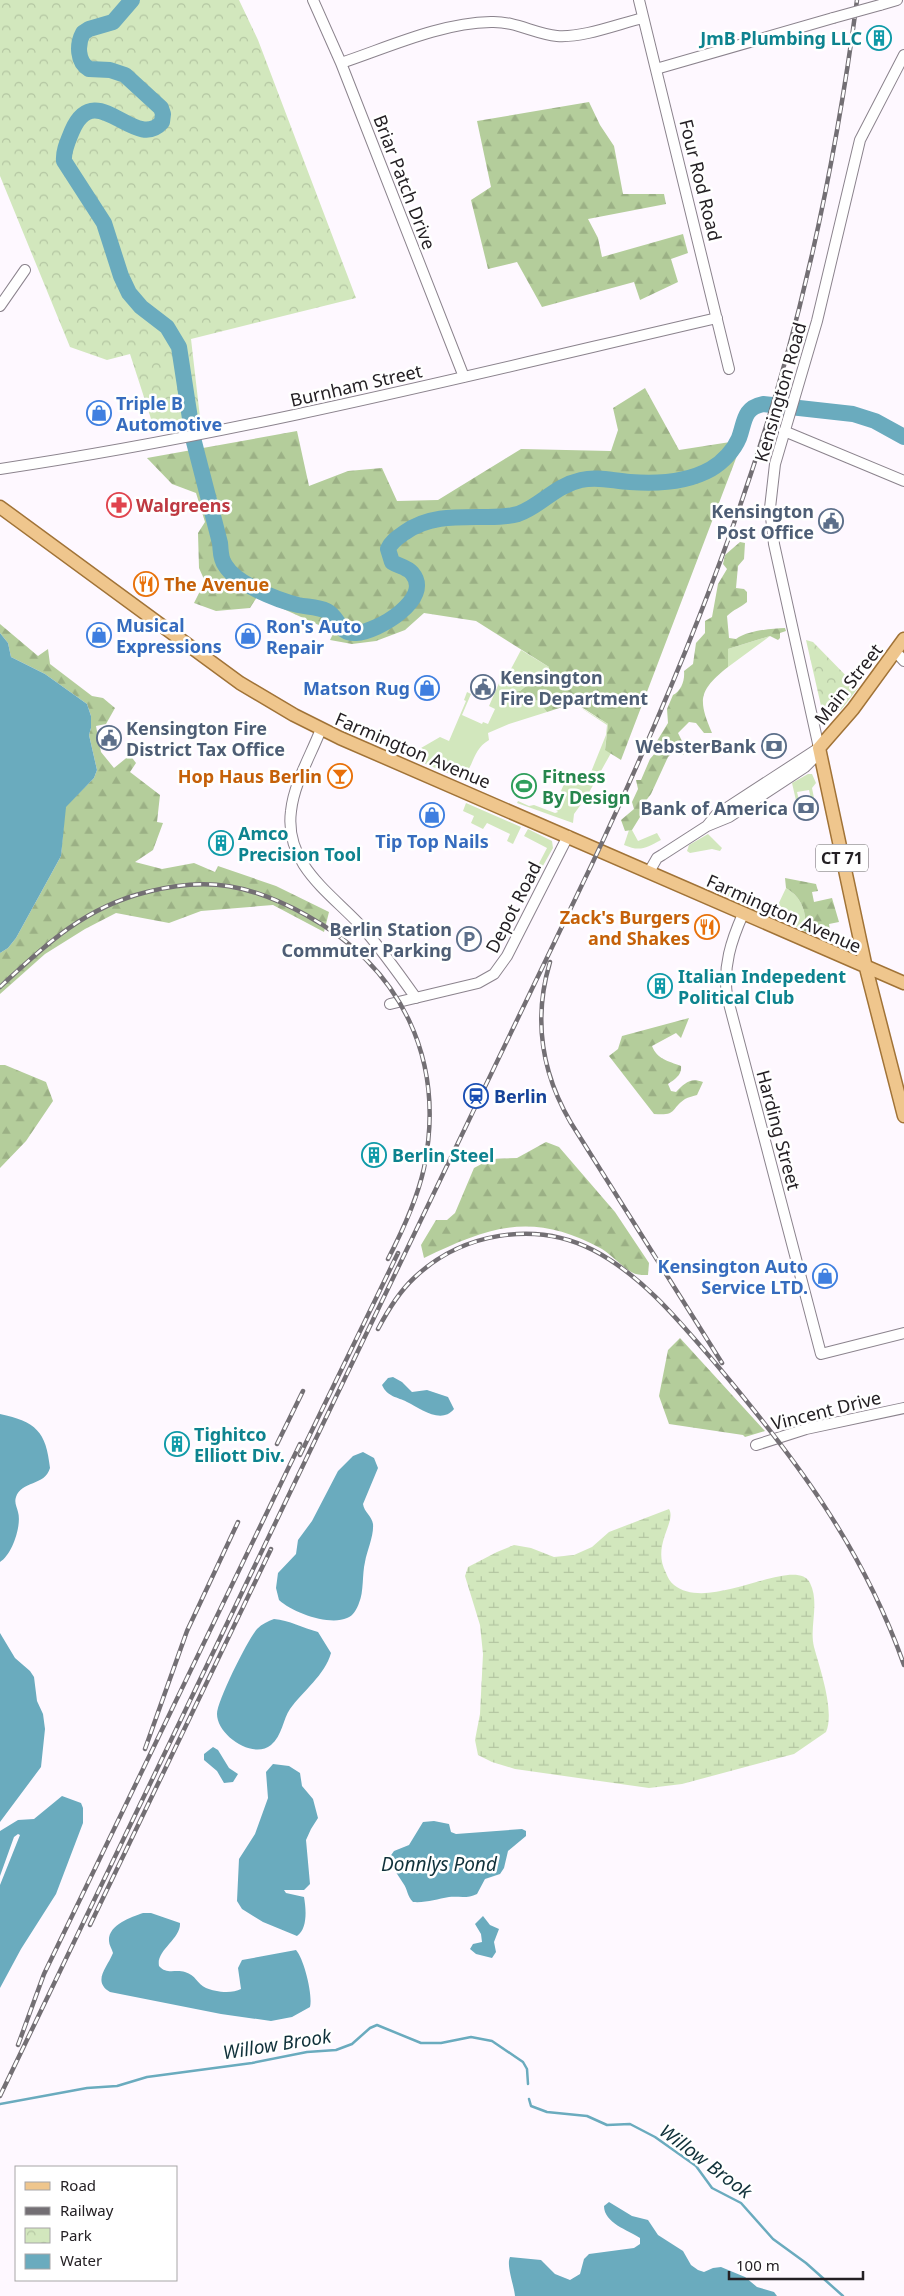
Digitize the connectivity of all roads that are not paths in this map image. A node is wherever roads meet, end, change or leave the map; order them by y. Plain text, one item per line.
1 (314, 0) edge
2 (639, 0) edge
3 (898, 0) edge
4 (643, 18) junction
5 (904, 55) edge
6 (341, 63) junction
7 (656, 68) junction
8 (25, 270) dead end
9 (0, 306) edge
10 (717, 318) junction
11 (730, 369) dead end
12 (464, 377) junction
13 (784, 431) junction
14 (0, 469) edge
15 (904, 481) edge
16 (0, 507) edge
17 (904, 639) edge
18 (895, 651) junction
19 (904, 661) edge
20 (321, 729) junction
21 (819, 748) junction
22 (568, 836) junction
23 (649, 872) junction
24 (743, 914) junction
25 (866, 968) junction
26 (904, 983) edge
27 (416, 998) junction
28 (390, 1004) dead end
29 (904, 1116) edge
30 (904, 1333) edge
31 (904, 1408) edge
32 (756, 1445) dead end

1 - 6 street, Briar Patch Drive
2 - 4 street, Four Rod Road
3 - 7 street, bridge
4 - 6 street
4 - 7 street, Four Rod Road
5 - 13 street, Kensington Road
6 - 12 street, Briar Patch Drive
7 - 10 street, Four Rod Road
8 - 9 street
10 - 11 street, Four Rod Road
10 - 12 street, Burnham Street
12 - 14 street, Burnham Street
13 - 15 street
13 - 21 street, Kensington Road
16 - 20 main road, Farmington Avenue
17 - 18 main road, Main Street
18 - 19 street
18 - 21 main road, Main Street
20 - 22 main road, Farmington Avenue
20 - 27 street
21 - 23 street, Main Street
21 - 25 main road, CT 71
22 - 23 main road, Farmington Avenue
22 - 27 street, Depot Road
23 - 24 main road, Farmington Avenue
24 - 25 main road, Farmington Avenue
24 - 30 street, Harding Street
25 - 26 main road, Farmington Avenue
25 - 29 main road, CT 71
27 - 28 street, Depot Road
31 - 32 street, Vincent Drive

